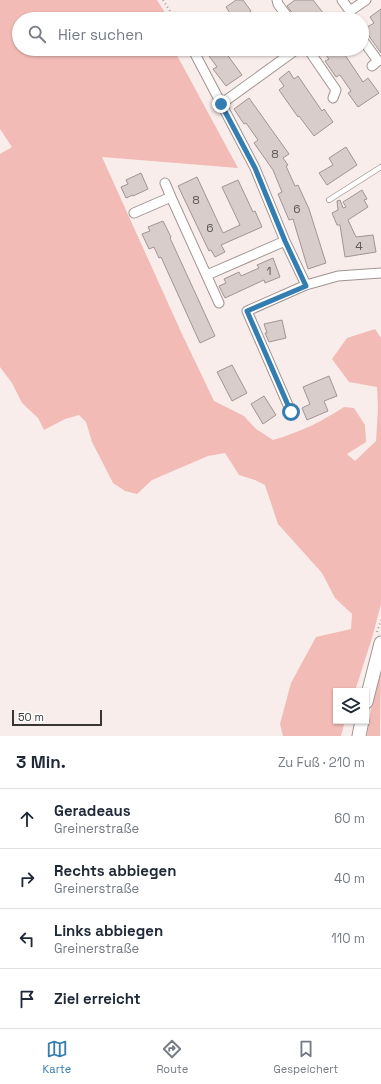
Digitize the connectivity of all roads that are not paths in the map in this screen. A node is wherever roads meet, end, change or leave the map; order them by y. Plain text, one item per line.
1 (277, 0) edge
2 (342, 0) edge
3 (366, 0) edge
4 (284, 12) edge
5 (348, 12) edge
6 (353, 12) edge
7 (369, 50) edge
8 (196, 56) edge
9 (287, 56) edge
10 (314, 56) edge
11 (377, 62) edge
12 (333, 98) dead end
13 (221, 104) junction
14 (381, 167) edge
15 (165, 183) dead end
16 (171, 197) junction
17 (329, 200) dead end
18 (134, 213) dead end
19 (285, 241) junction
20 (381, 273) edge
21 (207, 275) junction
22 (306, 286) junction
23 (219, 303) dead end
24 (291, 412) dead end
25 (381, 643) edge
26 (369, 690) edge
27 (361, 724) edge
28 (358, 736) edge

1 - 4 street
2 - 5 street
3 - 6 street
7 - 11 street
8 - 13 street
9 - 13 street
10 - 12 street
13 - 19 street
14 - 17 lane
15 - 16 street
16 - 18 street
16 - 21 street
19 - 21 street
19 - 22 street
20 - 22 street
21 - 23 street
22 - 24 street
25 - 26 main road
27 - 28 main road

